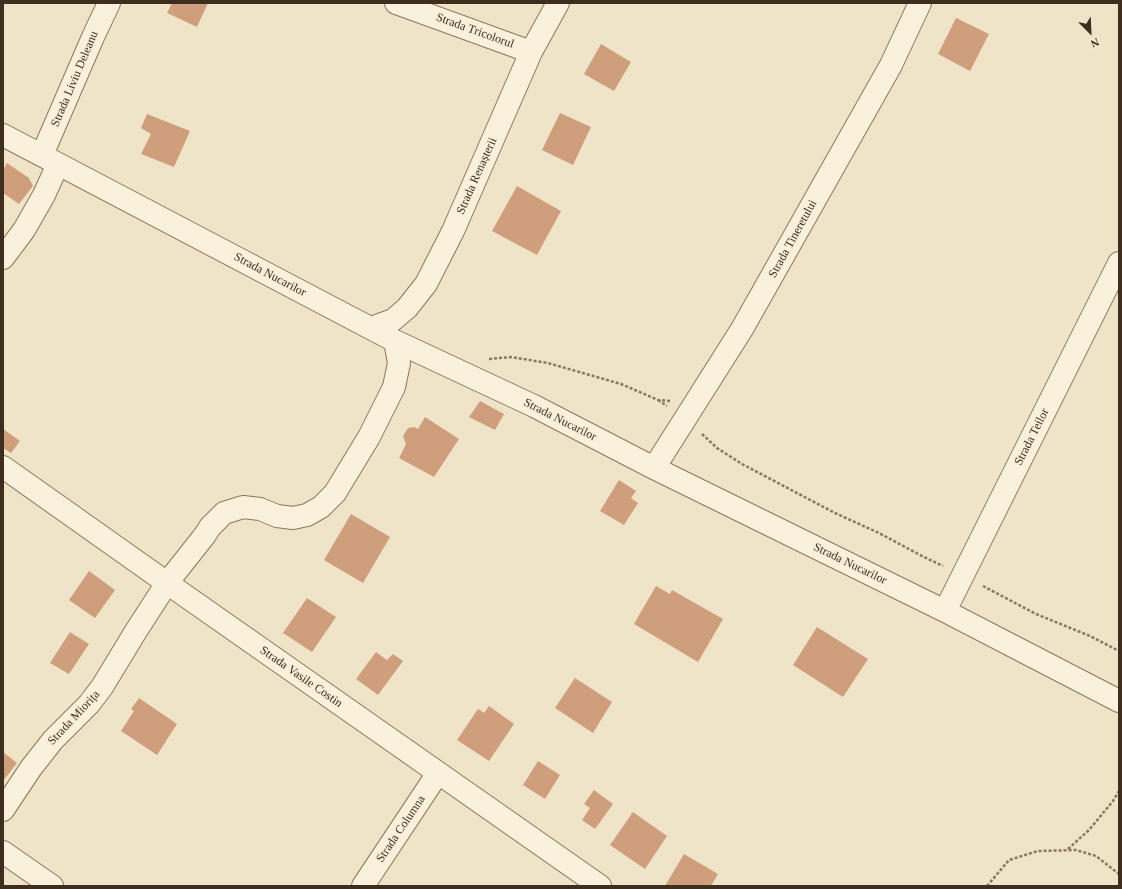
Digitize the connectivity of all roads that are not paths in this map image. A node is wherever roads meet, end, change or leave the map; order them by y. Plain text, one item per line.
1 (109, 3) edge
2 (396, 3) edge
3 (558, 3) edge
4 (920, 3) edge
5 (531, 52) junction
6 (3, 135) edge
7 (50, 160) junction
8 (3, 258) edge
9 (1119, 263) edge
10 (371, 328) junction
11 (395, 340) junction
12 (3, 467) edge
13 (654, 468) junction
14 (167, 583) junction
15 (945, 611) junction
16 (1119, 701) edge
17 (438, 773) junction
18 (3, 810) edge
19 (3, 852) edge
20 (52, 886) edge
21 (363, 886) edge
22 (600, 886) edge

1 - 7 street, Strada Liviu Deleanu
2 - 5 street, Strada Tricolorul
3 - 5 street, Strada Renașterii
4 - 13 street, Strada Tineretului
5 - 10 street, Strada Renașterii
6 - 7 street, Strada Nucarilor
7 - 8 street, Strada Liviu Deleanu
7 - 10 street, Strada Nucarilor
9 - 15 street, Strada Teilor
10 - 11 street, Strada Nucarilor
11 - 13 street, Strada Nucarilor
11 - 14 street, Strada Miorița
12 - 14 street, Strada Vasile Costin
13 - 15 street, Strada Nucarilor
14 - 17 street, Strada Vasile Costin
14 - 18 street, Strada Miorița
15 - 16 street, Strada Nucarilor
17 - 21 street, Strada Columna
17 - 22 street, Strada Vasile Costin
19 - 20 street

